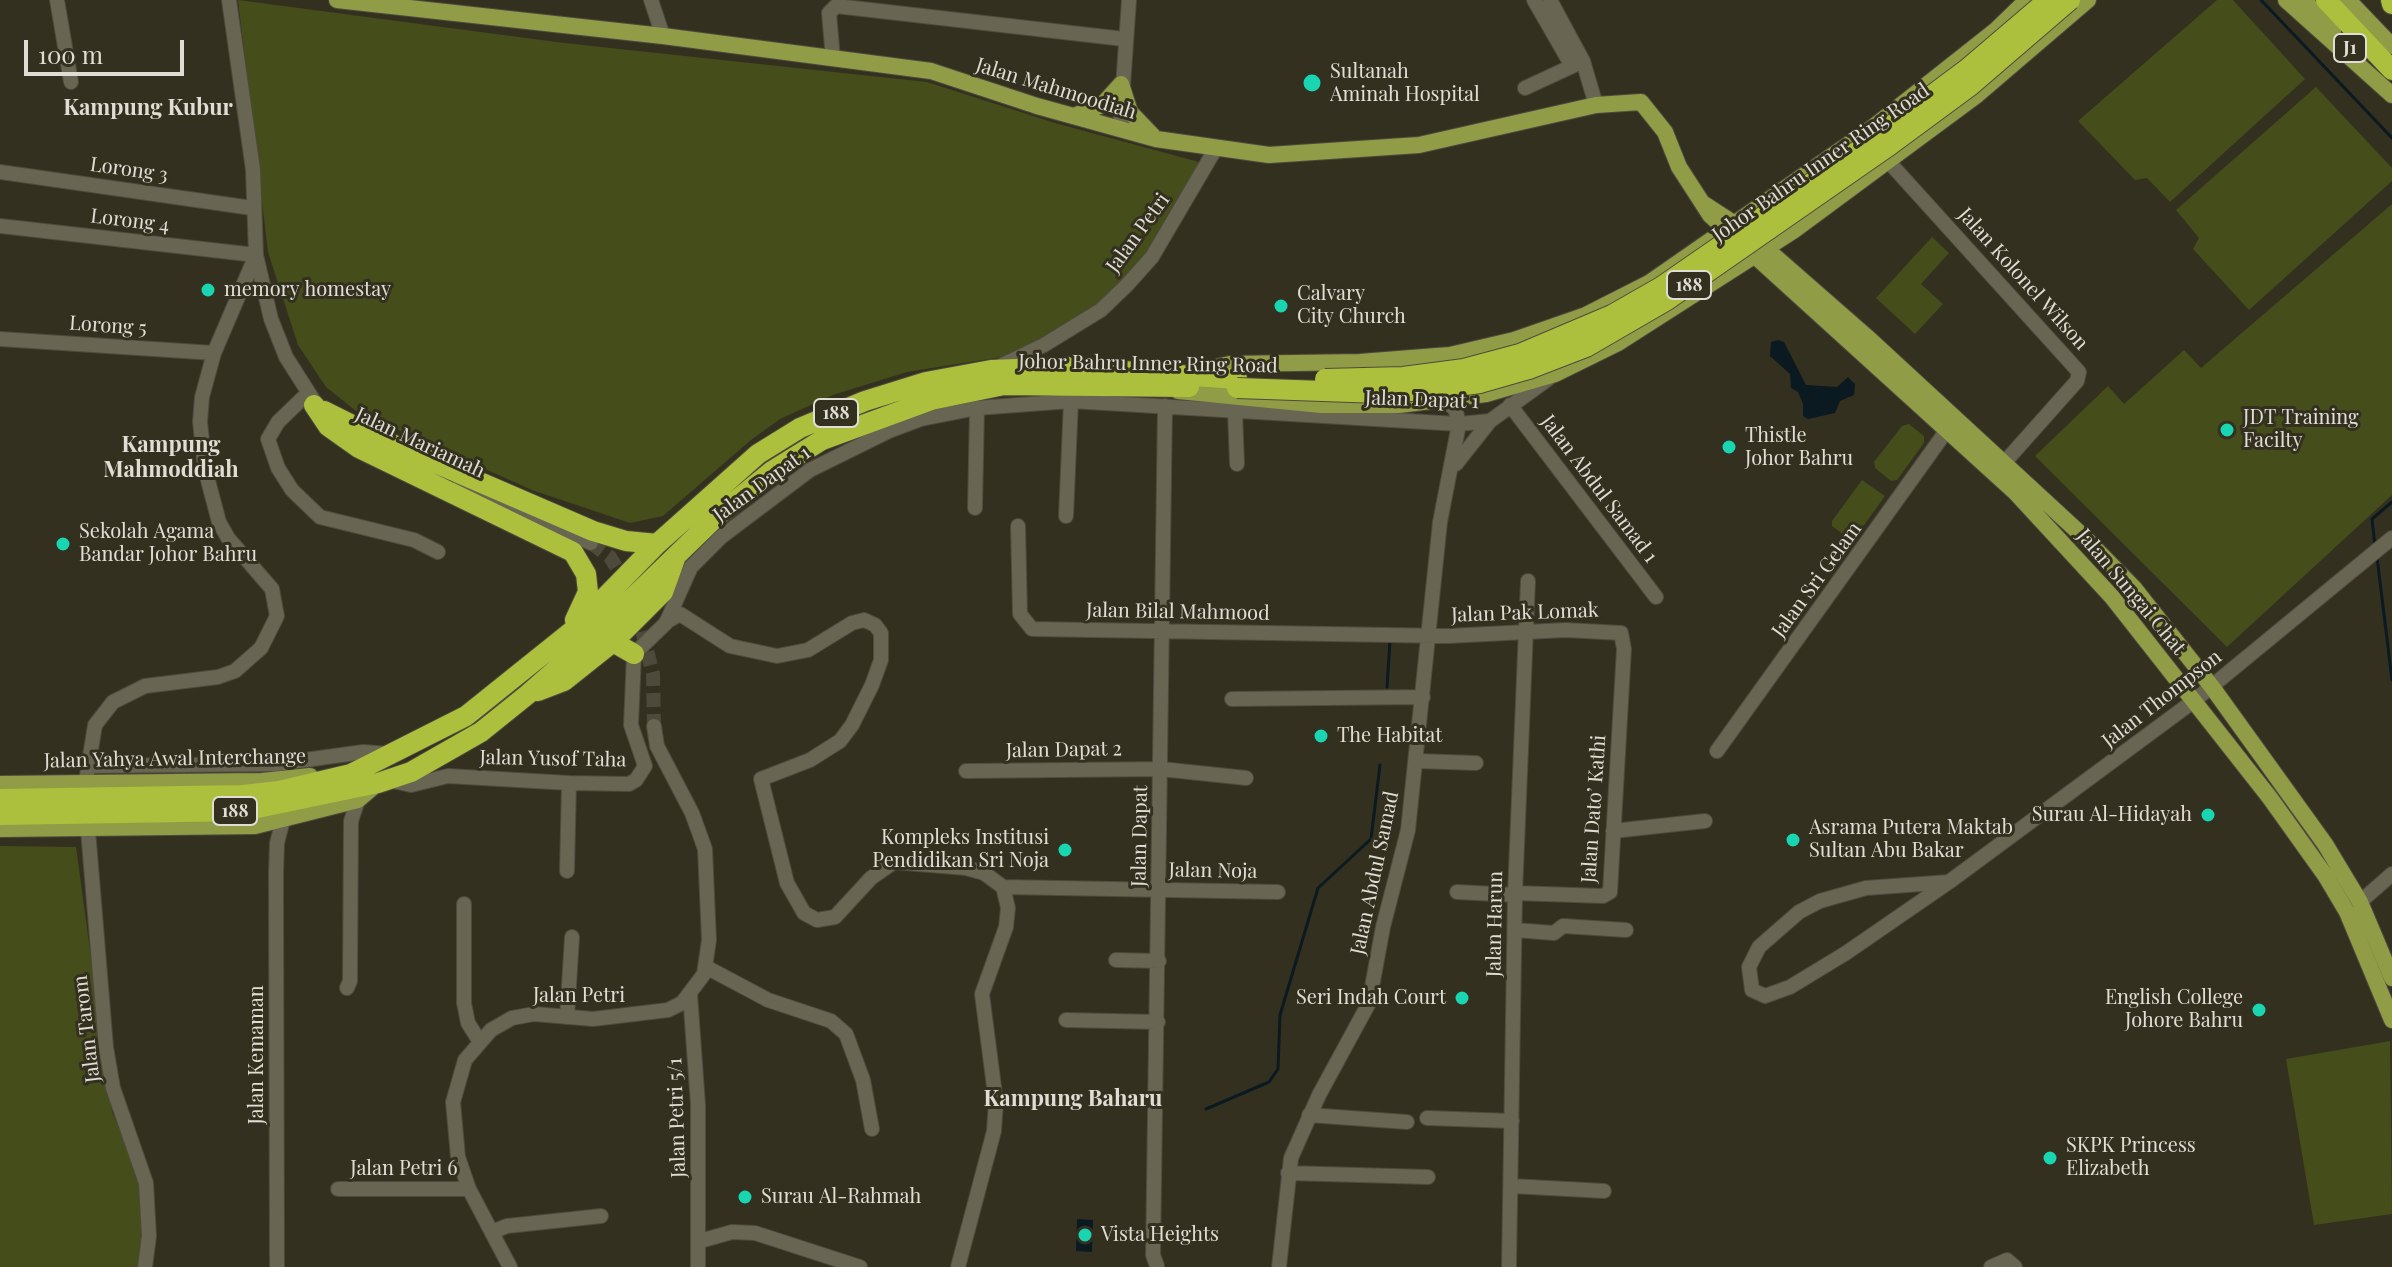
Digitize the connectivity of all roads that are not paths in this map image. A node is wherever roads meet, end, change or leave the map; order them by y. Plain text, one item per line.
1 (57, 0) edge
2 (229, 0) edge
3 (337, 0) edge
4 (651, 0) edge
5 (1129, 0) edge
6 (1534, 0) edge
7 (1550, 0) edge
8 (2027, 0) edge
9 (2048, 0) edge
10 (2070, 0) edge
11 (2088, 0) edge
12 (2286, 0) edge
13 (2304, 0) edge
14 (2326, 0) edge
15 (2348, 0) edge
16 (1996, 30) junction
17 (663, 36) junction
18 (1124, 39) junction
19 (2392, 46) edge
20 (833, 59) junction
21 (1578, 64) junction
22 (2009, 68) junction
23 (2392, 70) edge
24 (71, 82) dead end
25 (1121, 84) junction
26 (1525, 88) dead end
27 (2392, 94) edge
28 (1596, 105) junction
29 (1074, 116) junction
30 (1115, 128) junction
31 (1156, 139) junction
32 (1216, 148) junction
33 (1888, 161) junction
34 (0, 172) edge
35 (1703, 204) junction
36 (1761, 205) junction
37 (252, 208) junction
38 (0, 226) edge
39 (1731, 227) junction
40 (1793, 231) junction
41 (1761, 252) junction
42 (256, 255) junction
43 (1688, 256) junction
44 (1806, 283) junction
45 (0, 339) edge
46 (214, 353) junction
47 (991, 370) junction
48 (1185, 374) junction
49 (1555, 374) junction
50 (1237, 384) junction
51 (1131, 386) junction
52 (310, 400) junction
53 (1071, 401) junction
54 (1442, 401) junction
55 (1510, 405) junction
56 (1165, 406) junction
57 (977, 408) junction
58 (1235, 411) junction
59 (1490, 421) junction
60 (1459, 424) junction
61 (1947, 430) junction
62 (2004, 463) junction
63 (1237, 464) dead end
64 (1452, 469) junction
65 (975, 508) dead end
66 (1066, 516) dead end
67 (1018, 526) dead end
68 (2392, 538) edge
69 (591, 543) tunnel mouth
70 (657, 544) junction
71 (438, 552) dead end
72 (677, 554) junction
73 (1528, 581) dead end
74 (682, 587) junction
75 (1656, 597) dead end
76 (666, 623) junction
77 (700, 625) junction
78 (1527, 632) junction
79 (1162, 633) junction
80 (1621, 633) joint
81 (1430, 635) junction
82 (566, 637) junction
83 (613, 642) junction
84 (634, 654) junction
85 (2212, 687) junction
86 (527, 695) junction
87 (1423, 698) junction
88 (1232, 699) dead end
89 (2195, 700) junction
90 (654, 726) tunnel mouth
91 (1717, 751) dead end
92 (392, 754) junction
93 (1417, 761) junction
94 (1476, 763) dead end
95 (1161, 769) junction
96 (966, 771) dead end
97 (1246, 778) dead end
98 (382, 782) junction
99 (569, 783) junction
100 (0, 784) edge
101 (88, 797) junction
102 (0, 799) edge
103 (358, 800) junction
104 (330, 809) junction
105 (283, 820) junction
106 (351, 821) junction
107 (1705, 821) dead end
108 (2, 826) edge
109 (255, 826) junction
110 (1613, 831) junction
111 (277, 843) junction
112 (567, 871) dead end
113 (2392, 874) edge
114 (1949, 882) junction
115 (1003, 887) junction
116 (1160, 889) junction
117 (1278, 892) dead end
118 (1457, 892) dead end
119 (1515, 894) junction
120 (2360, 902) junction
121 (464, 904) dead end
122 (1515, 930) junction
123 (1626, 930) dead end
124 (572, 937) dead end
125 (1116, 960) dead end
126 (1159, 961) junction
127 (706, 967) junction
128 (2392, 978) edge
129 (347, 988) dead end
130 (690, 994) junction
131 (567, 1017) junction
132 (1066, 1020) dead end
133 (2392, 1020) edge
134 (1158, 1022) junction
135 (480, 1042) junction
136 (1309, 1115) junction
137 (1427, 1118) dead end
138 (1512, 1121) junction
139 (1407, 1122) dead end
140 (872, 1129) dead end
141 (1288, 1173) junction
142 (1428, 1177) dead end
143 (1511, 1186) junction
144 (338, 1189) dead end
145 (469, 1189) junction
146 (1604, 1191) dead end
147 (601, 1216) dead end
148 (492, 1232) junction
149 (700, 1241) junction
150 (145, 1267) edge
151 (277, 1267) edge
152 (510, 1267) edge
153 (698, 1267) edge
154 (860, 1267) edge
155 (958, 1267) edge
156 (1159, 1267) edge
157 (1279, 1267) edge
158 (1509, 1267) edge
159 (1991, 1267) edge
160 (2015, 1267) edge

1 - 24 street
2 - 37 street, Jalan Mariamah
3 - 17 main road, Jalan Mahmoodiah
4 - 17 street
5 - 18 street
6 - 21 street
7 - 21 street
8 - 16 main road
9 - 50 highway, Johor Bahru Inner Ring Road / 188, bridge
10 - 50 highway, Johor Bahru Inner Ring Road / 188, bridge
11 - 22 main road
12 - 27 main road
13 - 27 main road, J1
14 - 23 highway
15 - 19 main road, J1
16 - 22 main road
16 - 36 main road
17 - 20 main road, Jalan Mahmoodiah
18 - 20 street
18 - 25 street
20 - 29 main road, Jalan Mahmoodiah
21 - 26 street
21 - 28 street
22 - 33 main road
25 - 29 main road
25 - 30 street
25 - 31 main road
28 - 32 main road, Jalan Mahmoodiah
28 - 35 main road, Jalan Mahmoodiah
29 - 30 main road, Jalan Mahmoodiah
30 - 31 main road, Jalan Mahmoodiah
31 - 32 main road, Jalan Mahmoodiah
32 - 47 street, Jalan Petri
33 - 40 main road
33 - 62 street, Jalan Kolonel Wilson
34 - 37 street, Lorong 3
35 - 36 main road
35 - 39 main road, Jalan Mahmoodiah
35 - 43 main road
36 - 39 main road
37 - 42 street, Jalan Mariamah
38 - 42 street, Lorong 4
39 - 41 main road, Jalan Mahmoodiah
39 - 43 main road
40 - 41 main road
40 - 44 main road
41 - 44 main road, Jalan Sungai Chat
41 - 49 main road
41 - 61 main road, Jalan Sungai Chat
42 - 46 street, Jalan Tarom
42 - 52 street, Jalan Mariamah
43 - 48 main road
44 - 62 main road, Jalan Sungai Chat
45 - 46 street, Lorong 5
46 - 101 street, Jalan Tarom
47 - 48 highway, Johor Bahru Inner Ring Road / 188
47 - 70 highway, Johor Bahru Inner Ring Road / 188
48 - 50 highway, Johor Bahru Inner Ring Road / 188
49 - 54 main road
49 - 55 street, Jalan Abdul Samad
50 - 51 highway, Johor Bahru Inner Ring Road / 188
51 - 54 main road
51 - 72 highway, Johor Bahru Inner Ring Road / 188
52 - 69 street, Jalan Mariamah
52 - 70 highway
52 - 71 street
52 - 82 highway
53 - 56 street, Jalan Dapat 1
53 - 57 street, Jalan Dapat 1
53 - 66 street
54 - 60 street
55 - 59 street, Jalan Abdul Samad
55 - 75 street, Jalan Abdul Samad 1
56 - 58 street, Jalan Dapat 1
56 - 79 street, Jalan Dapat
57 - 65 street
57 - 74 street, Jalan Dapat 1
58 - 60 street, Jalan Dapat 1
58 - 63 street
59 - 60 street, Jalan Dapat 1
59 - 64 street, Jalan Abdul Samad
60 - 64 street, Jalan Abdul Samad
61 - 89 main road, Jalan Sungai Chat
61 - 91 street, Jalan Sri Gelam
62 - 85 main road, Jalan Sungai Chat
64 - 81 street, Jalan Abdul Samad
67 - 79 street, Jalan Bilal Mahmood
68 - 85 street, Jalan Thompson
70 - 82 highway, Johor Bahru Inner Ring Road / 188
72 - 83 highway
72 - 86 highway, Johor Bahru Inner Ring Road / 188
73 - 78 street, Jalan Harun
74 - 76 street, Jalan Dapat 1
74 - 77 street
76 - 77 street
76 - 84 street, Jalan Dapat 1
77 - 115 street
78 - 80 street, Jalan Pak Lomak
78 - 81 street, Jalan Pak Lomak
78 - 119 street, Jalan Harun
79 - 81 street, Jalan Bilal Mahmood
79 - 95 street, Jalan Dapat
80 - 110 street, Jalan Dato’ Kathi
81 - 87 street, Jalan Abdul Samad
82 - 92 highway, Johor Bahru Inner Ring Road / 188
83 - 84 highway
83 - 86 highway
84 - 99 street, Jalan Yusof Taha
85 - 89 street, Jalan Thompson
85 - 120 main road, Jalan Sungai Chat
86 - 98 highway, Johor Bahru Inner Ring Road / 188
87 - 88 street
87 - 93 street, Jalan Abdul Samad
89 - 114 street, Jalan Thompson
89 - 133 main road, Jalan Sungai Chat
90 - 127 street
92 - 101 street
92 - 101 highway, Johor Bahru Inner Ring Road / 188
93 - 94 street
93 - 136 street, Jalan Abdul Samad
95 - 96 street, Jalan Dapat 2
95 - 97 street, Jalan Dapat 2
95 - 116 street, Jalan Dapat
98 - 99 street, Jalan Yusof Taha
98 - 101 highway, Johor Bahru Inner Ring Road / 188
98 - 103 main road, Jalan Yahya Awal Interchange
99 - 112 street
100 - 101 main road, Jalan Yahya Awal Interchange
101 - 102 highway, Johor Bahru Inner Ring Road / 188
101 - 108 highway, Johor Bahru Inner Ring Road / 188
101 - 109 main road, Jalan Yahya Awal Interchange
101 - 150 street, Jalan Tarom
103 - 104 main road, Jalan Yahya Awal Interchange
103 - 106 street
104 - 105 main road, Jalan Yahya Awal Interchange
104 - 106 street
105 - 109 main road, Jalan Yahya Awal Interchange
105 - 111 street, Jalan Kemaman
106 - 129 street
107 - 110 street
109 - 111 street
110 - 119 street, Jalan Dato’ Kathi
111 - 151 street, Jalan Kemaman
113 - 120 street
114 - 114 street, Jalan Thompson
115 - 116 street, Jalan Noja
115 - 155 street
116 - 117 street, Jalan Noja
116 - 126 street, Jalan Dapat
118 - 119 street
119 - 122 street, Jalan Harun
120 - 128 main road, Jalan Sungai Chat
121 - 135 street
122 - 123 street
122 - 138 street, Jalan Harun
124 - 131 street
125 - 126 street
126 - 134 street, Jalan Dapat
127 - 130 street
127 - 140 street
130 - 131 street, Jalan Petri
130 - 149 street, Jalan Petri 5/1
131 - 135 street, Jalan Petri
132 - 134 street
134 - 156 street, Jalan Dapat
135 - 145 street, Jalan Petri
136 - 139 street
136 - 141 street, Jalan Abdul Samad
137 - 138 street
138 - 143 street, Jalan Harun
141 - 142 street
141 - 157 street, Jalan Abdul Samad
143 - 146 street
143 - 158 street, Jalan Harun
144 - 145 street, Jalan Petri 6
145 - 148 street, Jalan Petri
147 - 148 street
148 - 152 street, Jalan Petri
149 - 153 street
149 - 154 street
159 - 160 street

